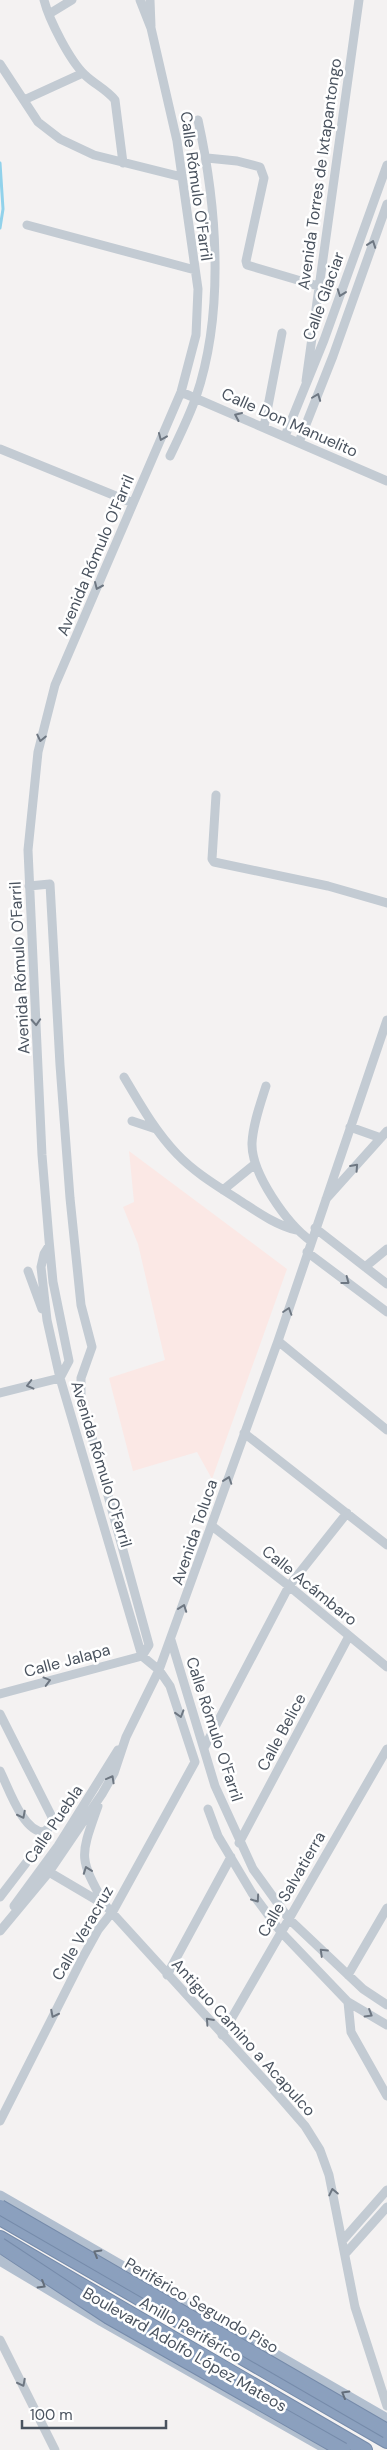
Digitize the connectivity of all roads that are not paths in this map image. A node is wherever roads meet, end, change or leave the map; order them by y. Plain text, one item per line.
1 (44, 0) edge
2 (72, 0) edge
3 (140, 0) edge
4 (150, 0) edge
5 (359, 0) edge
6 (48, 14) junction
7 (151, 28) junction
8 (0, 64) edge
9 (83, 74) junction
10 (24, 100) junction
11 (198, 120) dead end
12 (207, 158) junction
13 (123, 163) junction
14 (387, 165) edge
15 (182, 177) junction
16 (387, 204) edge
17 (28, 225) dead end
18 (196, 270) junction
19 (318, 286) junction
20 (282, 333) dead end
21 (306, 381) junction
22 (180, 392) junction
23 (196, 398) junction
24 (264, 427) junction
25 (284, 436) junction
26 (299, 442) junction
27 (0, 449) edge
28 (170, 456) dead end
29 (387, 481) edge
30 (133, 503) junction
31 (216, 795) dead end
32 (30, 886) junction
33 (387, 903) edge
34 (387, 1020) edge
35 (124, 1077) dead end
36 (266, 1086) dead end
37 (132, 1121) dead end
38 (350, 1127) junction
39 (156, 1129) junction
40 (384, 1134) edge
41 (255, 1164) junction
42 (223, 1190) junction
43 (323, 1203) junction
44 (315, 1228) junction
45 (296, 1230) junction
46 (311, 1240) junction
47 (49, 1246) junction
48 (387, 1249) edge
49 (308, 1252) junction
50 (365, 1267) junction
51 (28, 1271) dead end
52 (387, 1284) edge
53 (387, 1312) edge
54 (47, 1320) junction
55 (278, 1341) junction
56 (60, 1378) junction
57 (0, 1392) edge
58 (387, 1430) edge
59 (244, 1434) junction
60 (347, 1513) junction
61 (212, 1526) junction
62 (387, 1545) edge
63 (290, 1586) junction
64 (349, 1636) junction
65 (172, 1640) junction
66 (142, 1656) junction
67 (387, 1667) edge
68 (159, 1670) junction
69 (0, 1694) edge
70 (0, 1714) edge
71 (126, 1737) junction
72 (204, 1748) junction
73 (387, 1749) edge
74 (195, 1762) joint
75 (0, 1771) edge
76 (102, 1794) junction
77 (208, 1809) dead end
78 (239, 1843) junction
79 (231, 1857) junction
80 (26, 1863) dead end
81 (49, 1872) junction
82 (0, 1897) edge
83 (109, 1908) junction
84 (387, 1908) edge
85 (289, 1919) junction
86 (0, 1924) edge
87 (0, 1931) edge
88 (280, 1932) junction
89 (167, 1975) junction
90 (348, 1975) junction
91 (348, 2002) junction
92 (387, 2005) edge
93 (387, 2025) edge
94 (222, 2035) junction
95 (387, 2096) edge
96 (0, 2119) edge
97 (387, 2190) edge
98 (0, 2196) edge
99 (0, 2207) edge
100 (387, 2207) edge
101 (0, 2218) edge
102 (0, 2238) edge
103 (343, 2240) junction
104 (0, 2245) edge
105 (346, 2254) junction
106 (0, 2260) edge
107 (229, 2328) junction
108 (0, 2340) edge
109 (279, 2378) junction
110 (387, 2406) edge
111 (258, 2410) junction
112 (387, 2419) edge
113 (325, 2427) junction
114 (387, 2431) edge
115 (387, 2441) edge
116 (55, 2450) edge
117 (329, 2450) edge
118 (343, 2450) edge
119 (365, 2450) edge

1 - 6 street
2 - 6 street
3 - 7 street, Calle Rómulo O'Farril
4 - 7 street
5 - 19 street, Avenida Torres de Ixtapantongo
6 - 9 street
7 - 15 street, Calle Rómulo O'Farril
8 - 10 street
9 - 10 street
9 - 13 street
10 - 13 street
11 - 12 street
12 - 19 street
12 - 23 street
13 - 15 street
14 -> 21 street, Calle Glaciar
15 - 18 street, Calle Rómulo O'Farril
26 -> 16 street, Calle Glaciar
17 - 18 street, Calle Rómulo O'Farril
18 - 22 street, Avenida Rómulo O'Farril
19 - 21 street, Avenida Torres de Ixtapantongo
20 - 24 street
21 - 25 street, Calle Glaciar
22 - 23 street, Calle Don Manuelito
22 -> 30 street, Avenida Rómulo O'Farril
24 -> 23 street, Calle Don Manuelito
23 - 28 street
24 - 25 street, Calle Don Manuelito
25 - 26 street, Calle Don Manuelito
26 - 29 street, Calle Don Manuelito
27 - 30 street
30 -> 32 street, Avenida Rómulo O'Farril
31 - 33 street
32 -> 47 street, Avenida Rómulo O'Farril
32 - 66 street
34 - 38 street
35 - 39 street
36 - 41 street
37 - 39 street
38 - 40 street
38 - 43 street
39 - 42 street
43 -> 40 street, Avenida Toluca
41 - 42 street
41 - 45 street
42 - 45 street
43 - 44 street, Avenida Toluca
44 - 46 street, Avenida Toluca
44 - 50 street
45 - 46 street
46 - 49 street, Avenida Toluca
47 - 54 street
47 - 56 street, Avenida Rómulo O'Farril
48 - 50 street
49 -> 53 street
55 -> 49 street, Avenida Toluca
50 - 52 street
51 - 54 street
54 - 56 street
55 - 58 street
55 - 59 street, Avenida Toluca
56 -> 57 street
56 - 66 street, Avenida Rómulo O'Farril
59 - 60 street
61 -> 59 street, Avenida Toluca
60 - 62 street
60 - 63 street
61 - 63 street, Calle Acámbaro
65 -> 61 street, Avenida Toluca
63 - 64 street, Calle Acámbaro
63 - 72 street
64 - 67 street, Calle Acámbaro
64 - 78 street, Calle Belice
65 - 68 street, Avenida Toluca
65 - 72 street, Calle Rómulo O'Farril
66 - 68 street
69 -> 66 street, Calle Jalapa
68 - 71 street, Avenida Toluca
68 -> 74 street, Calle Rómulo O'Farril
75 -> 70 street
76 -> 71 street, Avenida Toluca
71 - 86 street, Calle Puebla
72 - 78 street, Calle Rómulo O'Farril
73 - 85 street, Calle Salvatierra
74 - 83 street, Calle Veracruz
76 - 81 street, Avenida Toluca
83 -> 76 street, Antiguo Camino a Acapulco
77 - 79 street, Calle Rómulo O'Farril
78 - 85 street, Calle Rómulo O'Farril
79 -> 88 street, Calle Rómulo O'Farril
79 - 89 street
80 - 82 street
81 - 83 street, Antiguo Camino a Acapulco
81 - 87 street, Avenida Toluca
83 - 89 street, Antiguo Camino a Acapulco
83 -> 96 street, Calle Veracruz
84 - 90 street
85 - 88 street, Calle Salvatierra
90 -> 85 street, Calle Rómulo O'Farril
88 - 91 street, Calle Rómulo O'Farril
88 - 94 street, Calle Salvatierra
94 -> 89 street, Antiguo Camino a Acapulco
90 - 92 street, Calle Rómulo O'Farril
91 -> 93 street, Calle Rómulo O'Farril
91 - 95 street
103 -> 94 street, Antiguo Camino a Acapulco
97 - 103 street
107 -> 98 main road
99 - 114 highway, Periférico Segundo Piso, bridge
100 - 105 street
101 - 109 highway, Anillo Periférico
102 - 113 highway, Anillo Periférico
103 - 105 street, Antiguo Camino a Acapulco
104 - 118 highway, bridge
105 - 110 street, Antiguo Camino a Acapulco
106 -> 111 main road, Boulevard Adolfo López Mateos
107 - 109 highway
112 -> 107 main road
108 -> 116 street
109 - 115 highway, Anillo Periférico
111 - 113 highway
111 - 117 main road, Boulevard Adolfo López Mateos
113 - 119 highway, Anillo Periférico

